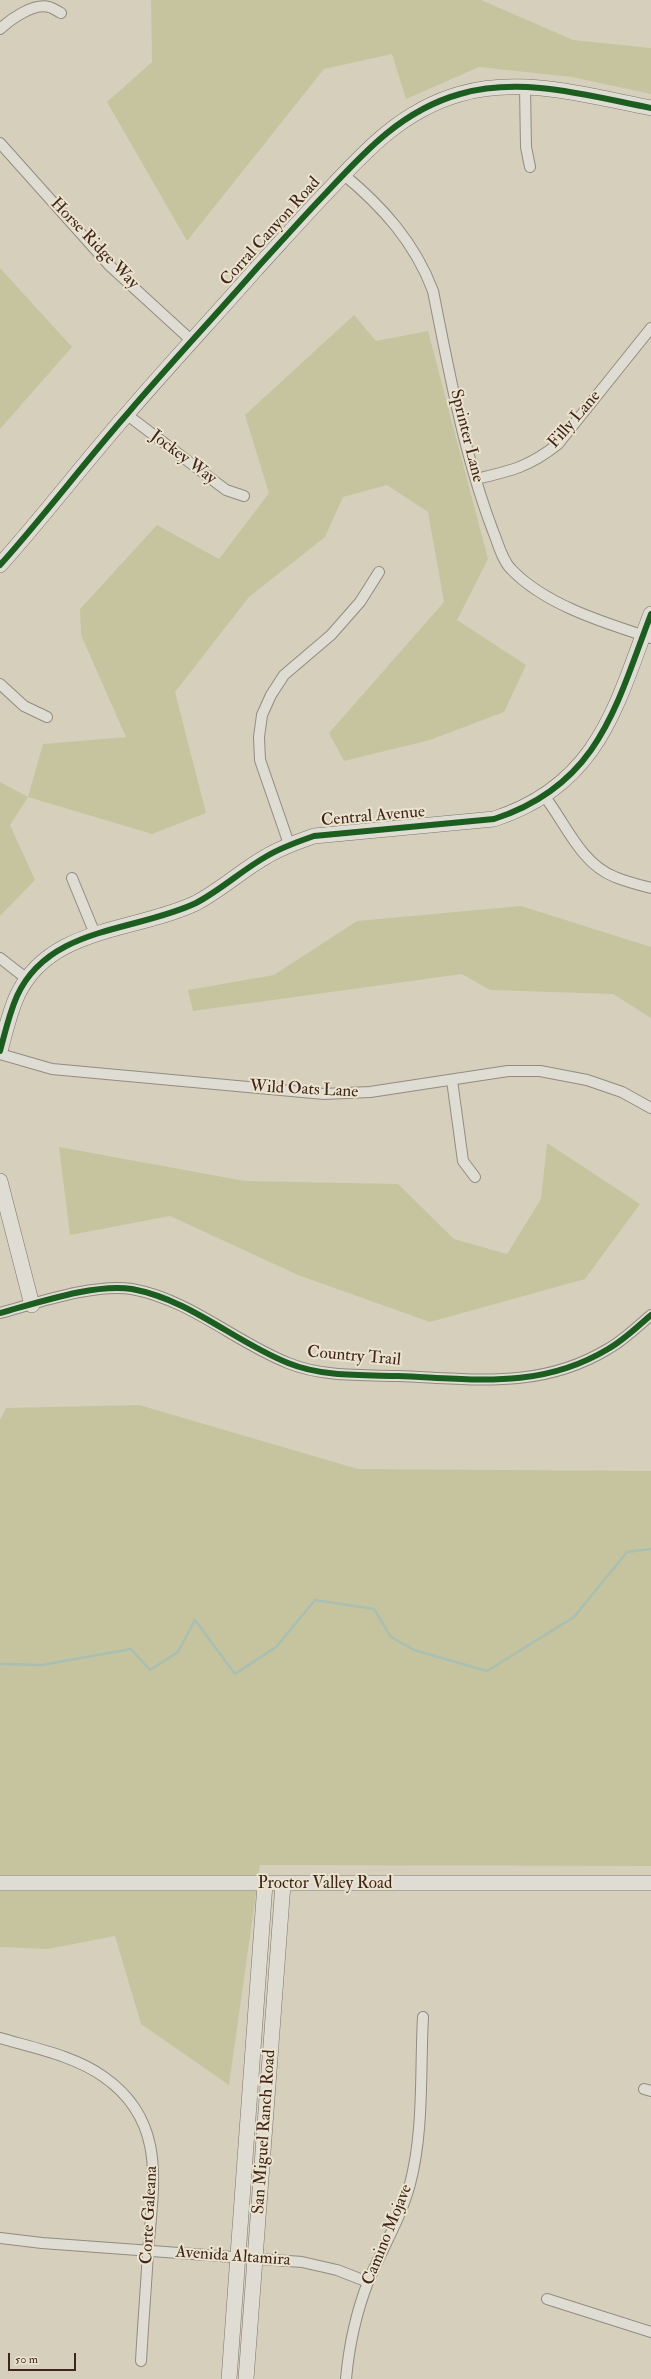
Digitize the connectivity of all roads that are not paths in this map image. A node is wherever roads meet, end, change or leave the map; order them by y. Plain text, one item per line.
1 (60, 13) dead end
2 (0, 29) edge
3 (525, 87) junction
4 (651, 108) edge
5 (0, 143) edge
6 (530, 167) dead end
7 (343, 174) junction
8 (651, 328) edge
9 (192, 341) junction
10 (126, 414) junction
11 (476, 479) junction
12 (244, 496) dead end
13 (1, 562) edge
14 (379, 572) dead end
15 (651, 614) edge
16 (647, 637) edge
17 (0, 684) edge
18 (47, 717) dead end
19 (545, 797) junction
20 (289, 844) junction
21 (72, 878) dead end
22 (651, 888) edge
23 (95, 934) junction
24 (0, 958) edge
25 (27, 979) junction
26 (0, 1052) edge
27 (452, 1080) junction
28 (651, 1108) edge
29 (475, 1177) dead end
30 (0, 1181) edge
31 (32, 1305) junction
32 (0, 1313) edge
33 (651, 1315) edge
34 (0, 1883) edge
35 (651, 1883) edge
36 (265, 1884) junction
37 (283, 1884) junction
38 (423, 2018) dead end
39 (0, 2038) edge
40 (0, 2238) edge
41 (148, 2250) junction
42 (237, 2257) junction
43 (255, 2258) junction
44 (368, 2282) junction
45 (547, 2299) dead end
46 (651, 2332) edge
47 (141, 2361) dead end
48 (229, 2379) edge
49 (246, 2379) edge
50 (346, 2379) edge

1 - 2 street
3 - 4 street, Corral Canyon Road
3 - 6 street
3 - 7 street, Corral Canyon Road
5 - 9 street, Horse Ridge Way
7 - 9 street, Corral Canyon Road
7 - 11 street, Sprinter Lane
8 - 11 street, Filly Lane
9 - 10 street, Corral Canyon Road
10 - 12 street, Jockey Way
10 - 13 street, Corral Canyon Road
11 - 16 street, Sprinter Lane
14 - 20 street
15 - 16 street, Central Avenue
16 - 19 street, Central Avenue
17 - 18 street
19 - 20 street, Central Avenue
19 - 22 street
20 - 23 street, Central Avenue
21 - 23 street
23 - 25 street, Central Avenue
24 - 25 street
25 - 26 street, Central Avenue
26 - 27 street, Wild Oats Lane
27 - 28 street, Wild Oats Lane
27 - 29 street
30 - 31 street
31 - 32 street, Country Trail
31 - 33 street, Country Trail
34 - 36 street, Proctor Valley Road
35 - 37 street, Proctor Valley Road
36 - 37 street, Proctor Valley Road
36 - 42 street, San Miguel Ranch Road
37 - 43 street, San Miguel Ranch Road
38 - 44 street, Camino Mojave
39 - 41 street, Corte Galeana
40 - 41 street, Avenida Altamira
41 - 42 street, Avenida Altamira
41 - 47 street, Corte Galeana
42 - 43 street, Avenida Altamira
42 - 48 street, San Miguel Ranch Road
43 - 44 street, Avenida Altamira
43 - 49 street, San Miguel Ranch Road
44 - 50 street, Camino Mojave
45 - 46 street

